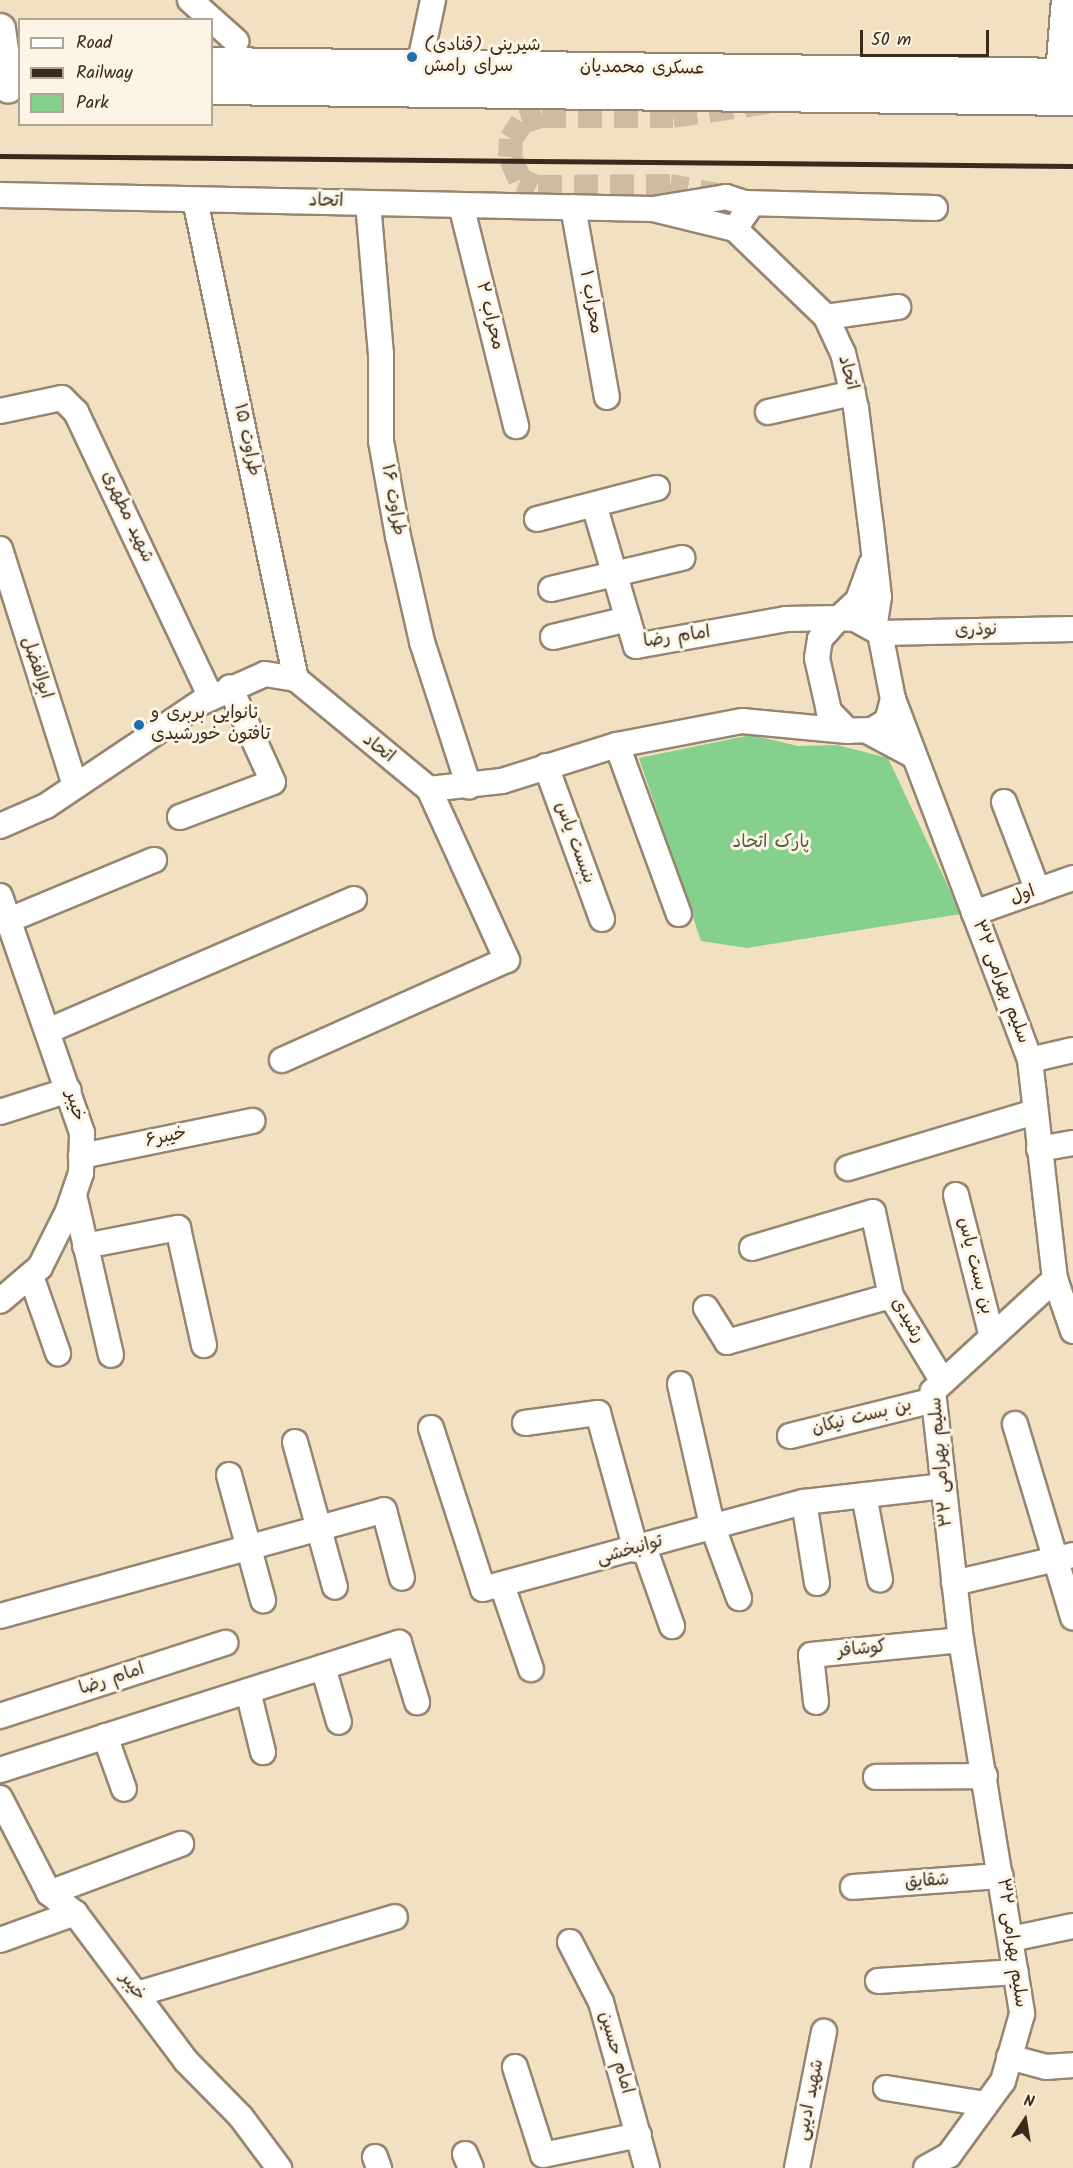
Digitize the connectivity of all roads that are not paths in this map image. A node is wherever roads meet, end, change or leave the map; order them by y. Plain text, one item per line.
1 (190, 0) edge
2 (434, 0) edge
3 (1067, 0) edge
4 (210, 18) edge
5 (213, 20) edge
6 (0, 29) edge
7 (236, 41) dead end
8 (213, 63) edge
9 (419, 66) junction
10 (9, 74) edge
11 (213, 89) edge
12 (1069, 90) edge
13 (0, 195) edge
14 (195, 200) junction
15 (368, 203) junction
16 (745, 203) junction
17 (461, 205) junction
18 (573, 207) junction
19 (935, 208) dead end
20 (653, 209) junction
21 (735, 229) junction
22 (898, 307) dead end
23 (826, 317) junction
24 (853, 393) junction
25 (608, 397) dead end
26 (0, 411) edge
27 (768, 412) dead end
28 (516, 426) dead end
29 (657, 488) dead end
30 (595, 508) junction
31 (537, 519) dead end
32 (0, 549) edge
33 (682, 558) dead end
34 (872, 558) junction
35 (615, 574) junction
36 (551, 589) dead end
37 (839, 618) junction
38 (628, 619) junction
39 (786, 619) junction
40 (1073, 629) edge
41 (877, 631) junction
42 (553, 637) dead end
43 (819, 647) junction
44 (296, 679) junction
45 (221, 692) junction
46 (893, 699) junction
47 (829, 711) junction
48 (800, 722) junction
49 (858, 731) junction
50 (617, 745) junction
51 (914, 756) junction
52 (546, 766) junction
53 (75, 786) junction
54 (469, 787) junction
55 (429, 789) junction
56 (1004, 802) dead end
57 (180, 817) dead end
58 (0, 826) edge
59 (154, 860) dead end
60 (1073, 878) edge
61 (1038, 891) junction
62 (0, 896) edge
63 (354, 898) dead end
64 (974, 913) junction
65 (679, 914) dead end
66 (602, 919) dead end
67 (8, 933) edge
68 (50, 1030) junction
69 (1073, 1050) edge
70 (282, 1060) dead end
71 (1030, 1060) junction
72 (69, 1090) junction
73 (0, 1112) edge
74 (1035, 1112) junction
75 (252, 1121) dead end
76 (1073, 1143) edge
77 (1039, 1149) junction
78 (81, 1156) junction
79 (848, 1168) dead end
80 (74, 1195) junction
81 (956, 1195) dead end
82 (85, 1246) junction
83 (752, 1248) dead end
84 (31, 1276) junction
85 (1055, 1279) junction
86 (891, 1296) junction
87 (0, 1301) edge
88 (706, 1308) dead end
89 (1073, 1331) edge
90 (992, 1337) junction
91 (204, 1345) dead end
92 (58, 1353) dead end
93 (111, 1355) dead end
94 (681, 1383) dead end
95 (938, 1391) junction
96 (525, 1423) dead end
97 (1015, 1424) dead end
98 (431, 1428) dead end
99 (790, 1436) dead end
100 (295, 1442) dead end
101 (229, 1475) dead end
102 (944, 1486) junction
103 (864, 1495) junction
104 (804, 1502) junction
105 (712, 1525) junction
106 (316, 1526) junction
107 (246, 1546) junction
108 (640, 1549) junction
109 (1064, 1557) edge
110 (402, 1578) dead end
111 (880, 1580) dead end
112 (817, 1583) dead end
113 (954, 1583) junction
114 (501, 1585) junction
115 (334, 1587) dead end
116 (739, 1598) dead end
117 (262, 1600) dead end
118 (0, 1616) edge
119 (1073, 1617) edge
120 (672, 1626) dead end
121 (961, 1640) junction
122 (225, 1643) dead end
123 (323, 1667) junction
124 (531, 1669) dead end
125 (248, 1691) junction
126 (417, 1702) dead end
127 (816, 1702) dead end
128 (0, 1716) edge
129 (339, 1722) dead end
130 (105, 1736) junction
131 (263, 1752) dead end
132 (0, 1770) edge
133 (985, 1776) junction
134 (876, 1777) dead end
135 (124, 1789) dead end
136 (0, 1798) edge
137 (181, 1844) dead end
138 (1001, 1876) junction
139 (854, 1887) dead end
140 (49, 1893) junction
141 (75, 1913) junction
142 (396, 1917) dead end
143 (1073, 1926) edge
144 (1011, 1939) junction
145 (0, 1940) edge
146 (570, 1942) dead end
147 (1016, 1972) junction
148 (878, 1982) dead end
149 (137, 1994) junction
150 (824, 2032) dead end
151 (1009, 2057) junction
152 (1073, 2065) edge
153 (515, 2067) dead end
154 (886, 2088) dead end
155 (986, 2104) junction
156 (639, 2134) junction
157 (279, 2168) edge
158 (646, 2168) edge
159 (797, 2168) edge
160 (926, 2168) edge

1 - 4 street
2 - 9 street
3 - 12 main road
5 - 7 street
6 - 10 main road
8 - 9 main road, عسکری محمدیان
9 - 12 main road, عسکری محمدیان
11 - 12 main road, عسکری محمدیان
13 - 14 street, اتحاد
14 - 15 street, اتحاد
14 - 44 street, طراوت ۱۵
15 - 17 street, اتحاد
15 - 54 street, طراوت ۱۶
16 - 19 street, اتحاد
16 - 20 street, اتحاد
16 - 21 street
17 - 18 street, اتحاد
17 - 28 street, محراب ۲
18 - 20 street, اتحاد
18 - 25 street, محراب ۱
20 - 21 street, اتحاد
21 - 23 street, اتحاد
22 - 23 street
23 - 24 street, اتحاد
24 - 27 street
24 - 34 street, اتحاد
26 - 45 street, شهید مطهری
29 - 30 street
30 - 31 street
30 - 35 street, امام رضا
32 - 53 street, ابوالفضل
33 - 35 street
34 - 37 street, اتحاد
34 - 41 street, اتحاد
35 - 36 street
35 - 38 street, امام رضا
37 - 39 street, امام رضا
37 - 41 street, امام رضا
37 - 43 street, اتحاد
38 - 39 street, امام رضا
38 - 42 street
39 - 43 street
40 - 41 street, نوذری
41 - 46 street, سلیم بهرامی ۳۲
43 - 47 street
44 - 45 street
44 - 55 street, اتحاد
45 - 53 street
45 - 57 street
46 - 49 street
46 - 51 street, سلیم بهرامی ۳۲
47 - 48 street
47 - 49 street
48 - 49 street
48 - 50 street
49 - 51 street
50 - 52 street
50 - 65 street
51 - 64 street, سلیم بهرامی ۳۲
52 - 54 street
52 - 66 street, بنبست یاس
53 - 58 street
54 - 55 street
55 - 70 street
56 - 61 street
59 - 67 street
60 - 61 street, اول
61 - 64 street, اول
62 - 67 street, خیبر
63 - 68 street
64 - 71 street, سلیم بهرامی ۳۲
67 - 68 street, خیبر
68 - 72 street, خیبر
69 - 71 street
71 - 74 street, سلیم بهرامی ۳۲
72 - 73 street
72 - 78 street, خیبر
74 - 77 street, سلیم بهرامی ۳۲
74 - 79 street
75 - 78 street, خیبر۶
76 - 77 street
77 - 85 street, سلیم بهرامی ۳۲
78 - 80 street, خیبر
80 - 82 street
80 - 84 street, خیبر
81 - 90 street, بن بست یاس
82 - 91 street
82 - 93 street
83 - 86 street, رشیدی
84 - 87 street, خیبر
84 - 92 street
85 - 89 street
85 - 90 street, سلیم بهرامی ۳۲
86 - 88 street
86 - 95 street, رشیدی
90 - 95 street, سلیم بهرامی ۳۲
94 - 105 street
95 - 99 street, بن بست نیکان
95 - 102 street, سلیم بهرامی ۳۲
96 - 108 street
97 - 109 street
98 - 114 street
100 - 106 street
101 - 107 street
102 - 103 street, توانبخشی
102 - 113 street, سلیم بهرامی ۳۲
103 - 104 street, توانبخشی
103 - 111 street
104 - 105 street, توانبخشی
104 - 112 street
105 - 108 street, توانبخشی
105 - 116 street
106 - 107 street
106 - 110 street
106 - 115 street
107 - 117 street
107 - 118 street
108 - 114 street, توانبخشی
108 - 120 street
109 - 113 street
109 - 119 street
113 - 121 street, سلیم بهرامی ۳۲
114 - 124 street
121 - 127 street, کوشافر
121 - 133 street, سلیم بهرامی ۳۲
122 - 128 street, امام رضا
123 - 125 street
123 - 126 street
123 - 129 street
125 - 130 street
125 - 131 street
130 - 132 street
130 - 135 street
133 - 134 street
133 - 138 street, سلیم بهرامی ۳۲
136 - 140 street, خیبر
137 - 140 street
138 - 139 street, شقایق
138 - 144 street, سلیم بهرامی ۳۲
140 - 141 street, خیبر
141 - 145 street
141 - 149 street, خیبر
142 - 149 street
143 - 144 street
144 - 147 street, سلیم بهرامی ۳۲
146 - 156 street, امام حسین
147 - 148 street
147 - 151 street, سلیم بهرامی ۳۲
149 - 157 street, خیبر
150 - 159 street, شهید ادیبی
151 - 152 street
151 - 155 street, سلیم بهرامی ۳۲
153 - 156 street
154 - 155 street
155 - 160 street, سلیم بهرامی ۳۲
156 - 158 street, امام حسین

